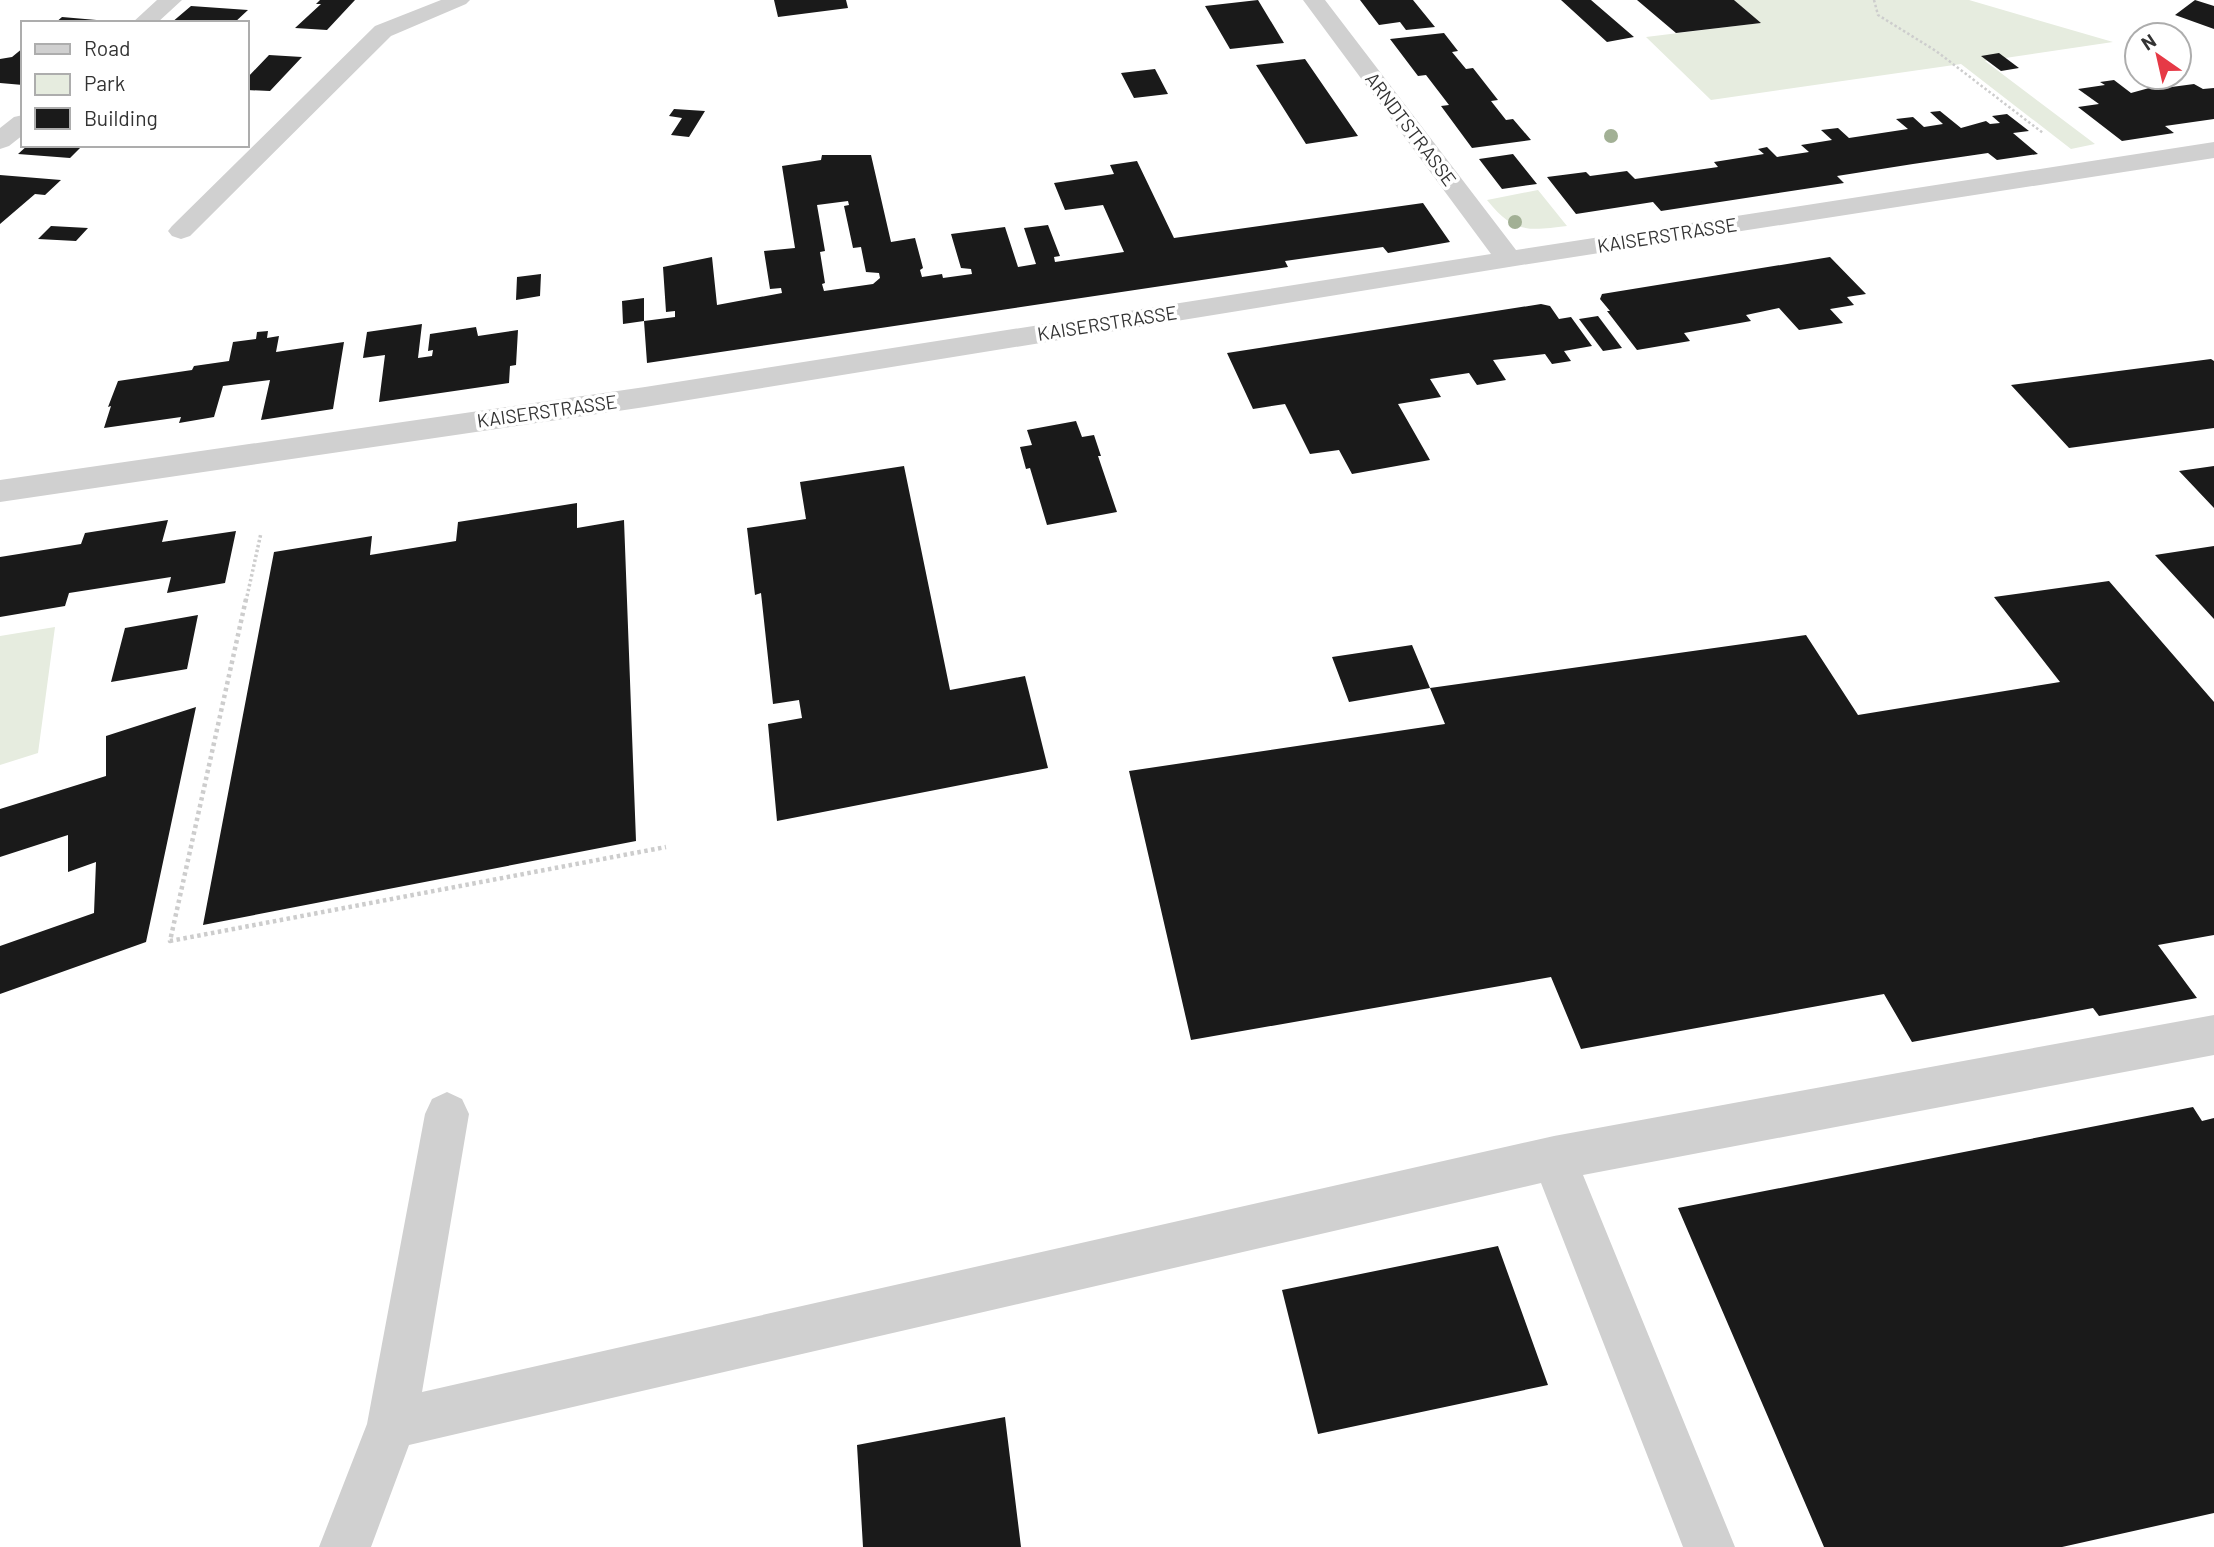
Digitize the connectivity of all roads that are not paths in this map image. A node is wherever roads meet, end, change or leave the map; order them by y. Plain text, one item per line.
1 (171, 0) edge
2 (459, 0) edge
3 (1314, 0) edge
4 (145, 21) edge
5 (21, 124) edge
6 (0, 141) edge
7 (2214, 150) edge
8 (181, 231) dead end
9 (1509, 259) junction
10 (0, 491) edge
11 (2214, 1035) edge
12 (447, 1114) dead end
13 (1554, 1158) junction
14 (393, 1424) junction
15 (345, 1547) edge
16 (1709, 1547) edge

1 - 4 street
2 - 8 lane
3 - 9 street, ARNDTSTRASSE
5 - 6 street
7 - 9 street, KAISERSTRASSE
9 - 10 street, KAISERSTRASSE
11 - 13 lane
12 - 14 lane
13 - 14 lane
13 - 16 lane
14 - 15 lane

